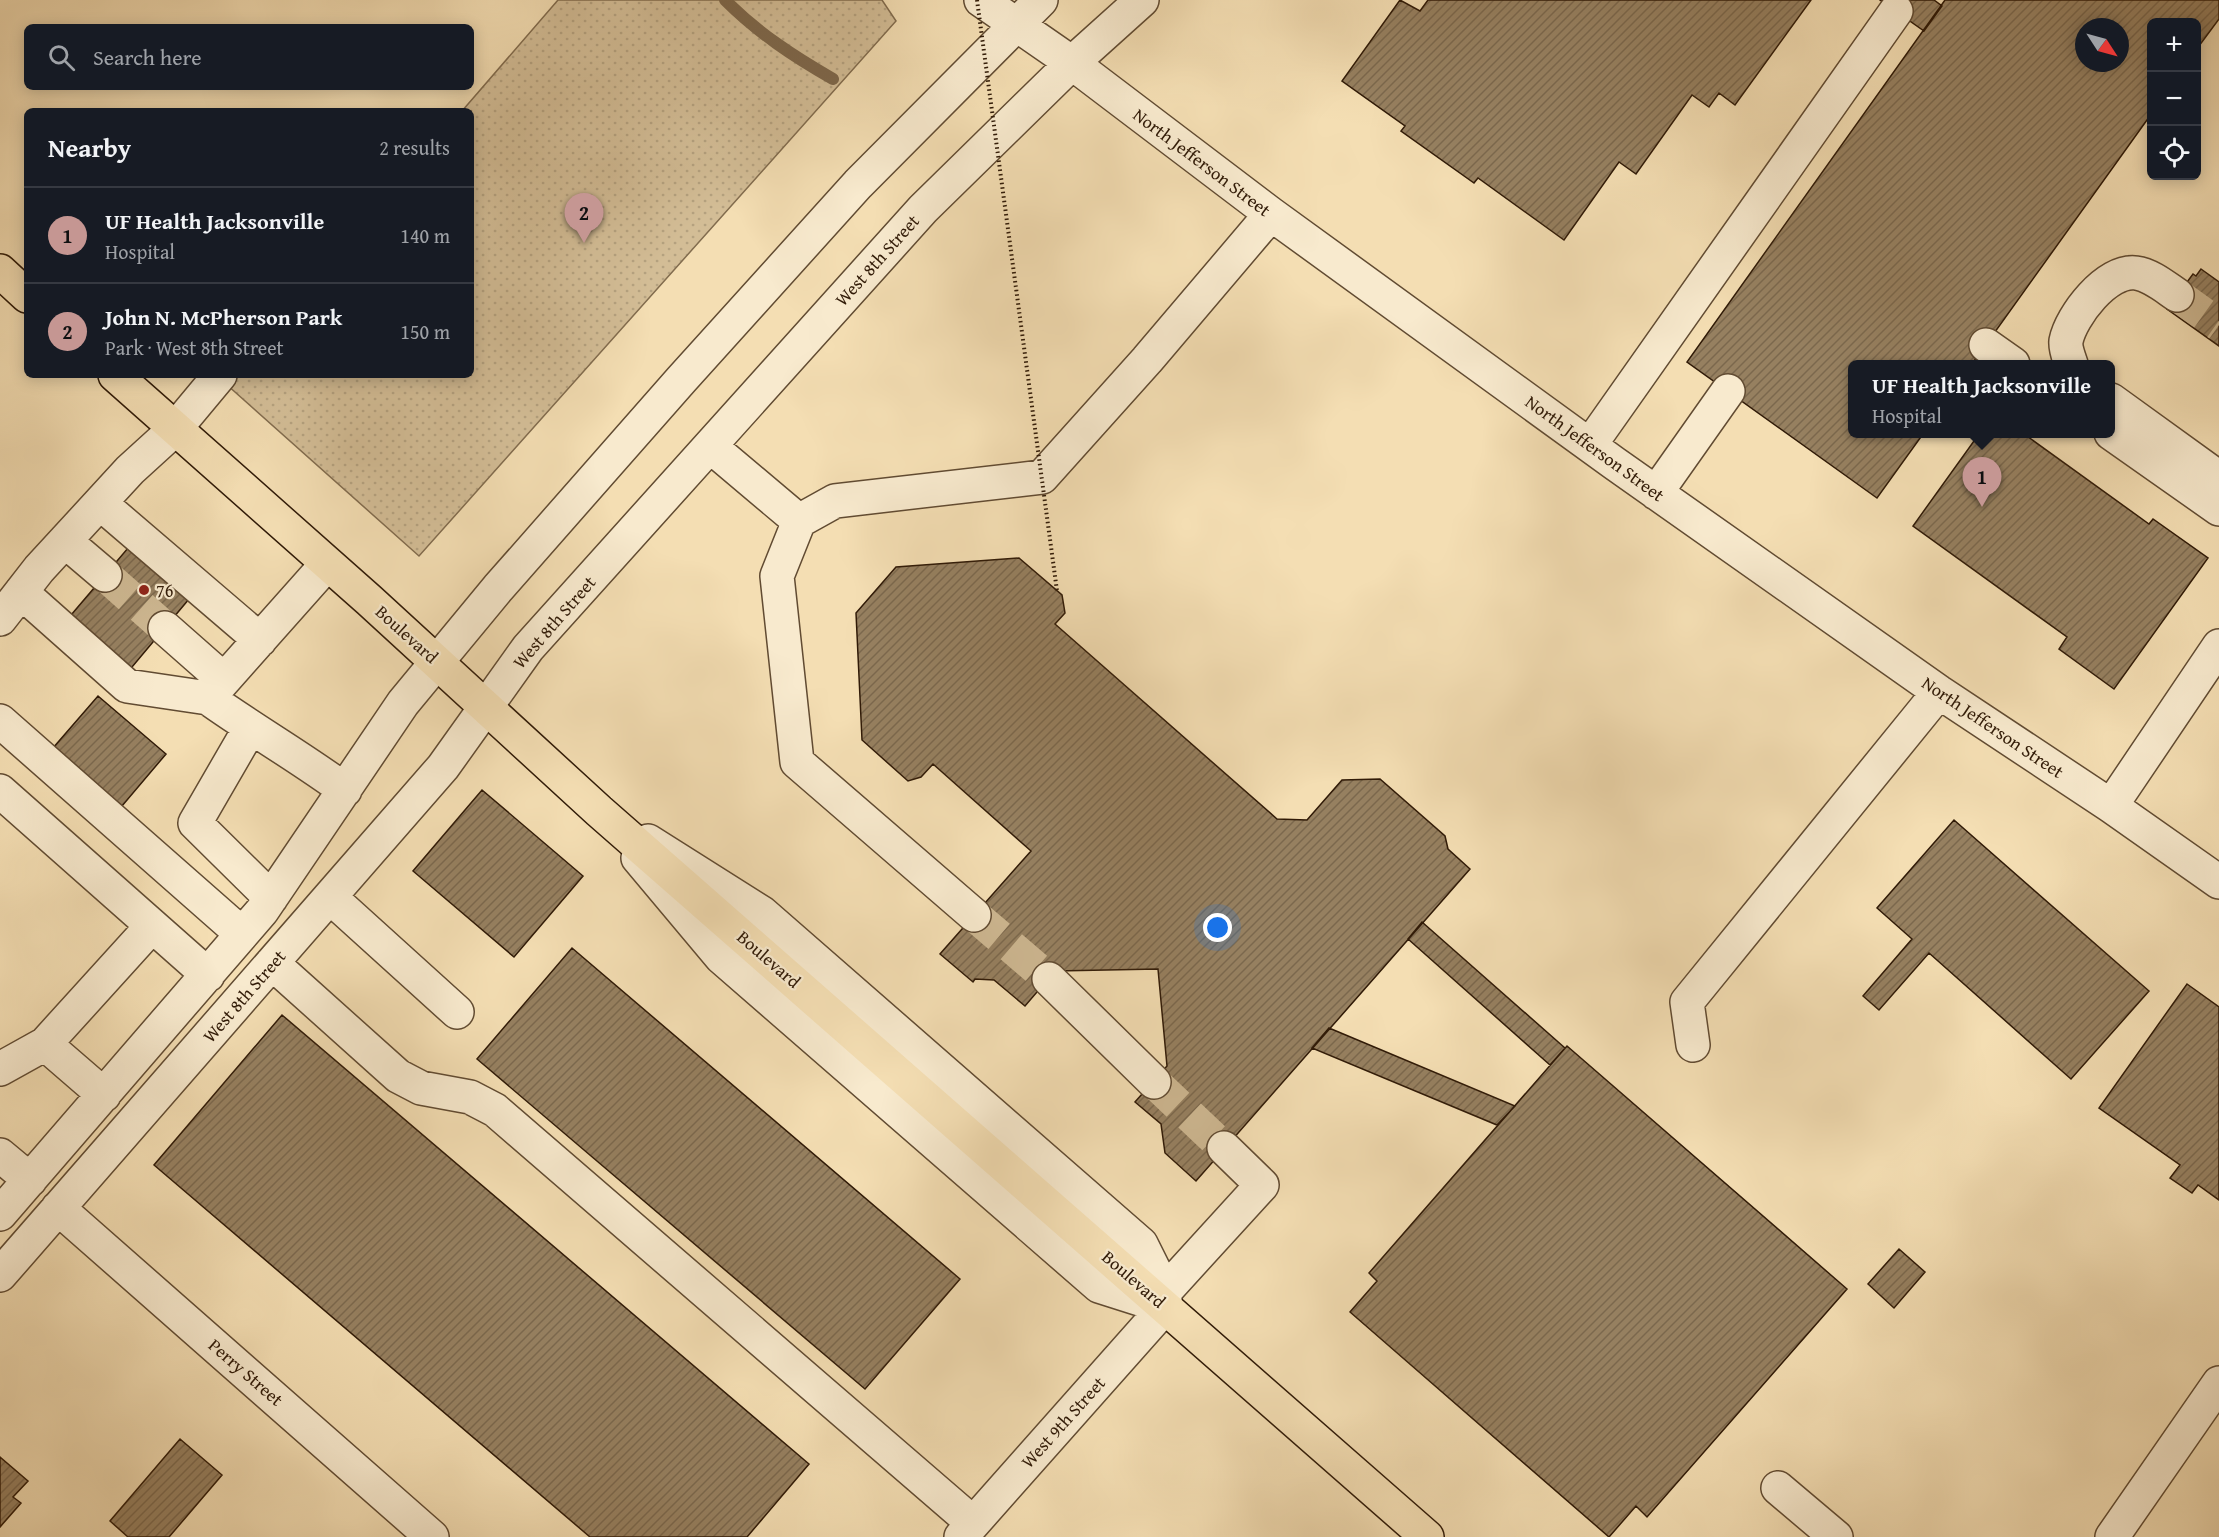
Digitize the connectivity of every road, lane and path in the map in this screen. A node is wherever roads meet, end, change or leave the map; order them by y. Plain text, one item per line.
1 (979, 0) edge
2 (1041, 0) edge
3 (1142, 0) edge
4 (1896, 11) dead end
5 (1016, 24) junction
6 (1071, 63) junction
7 (1271, 214) junction
8 (0, 271) edge
9 (24, 293) edge
10 (2177, 296) tunnel mouth
11 (1986, 345) dead end
12 (2007, 360) edge
13 (2070, 360) edge
14 (118, 378) edge
15 (217, 378) edge
16 (1728, 391) dead end
17 (2115, 403) edge
18 (175, 429) junction
19 (2115, 436) edge
20 (1590, 445) junction
21 (710, 446) junction
22 (2219, 478) edge
23 (1656, 493) junction
24 (100, 503) junction
25 (2219, 508) edge
26 (799, 522) junction
27 (65, 541) junction
28 (327, 564) junction
29 (105, 575) tunnel mouth
30 (1057, 591) dead end
31 (21, 592) junction
32 (0, 619) edge
33 (165, 628) tunnel mouth
34 (260, 640) junction
35 (2219, 646) edge
36 (436, 661) junction
37 (216, 689) junction
38 (1939, 692) junction
39 (485, 707) junction
40 (0, 721) edge
41 (250, 728) junction
42 (345, 790) junction
43 (0, 791) edge
44 (2111, 806) junction
45 (599, 811) junction
46 (2219, 882) edge
47 (330, 897) junction
48 (271, 898) junction
49 (974, 915) tunnel mouth
50 (152, 926) junction
51 (242, 934) junction
52 (272, 963) junction
53 (208, 975) junction
54 (1048, 979) tunnel mouth
55 (457, 1012) dead end
56 (45, 1044) junction
57 (1692, 1045) dead end
58 (0, 1069) edge
59 (1154, 1082) tunnel mouth
60 (104, 1095) junction
61 (1224, 1148) tunnel mouth
62 (0, 1155) edge
63 (30, 1180) junction
64 (58, 1208) junction
65 (0, 1214) edge
66 (0, 1275) edge
67 (1162, 1299) junction
68 (2219, 1383) edge
69 (1778, 1488) dead end
70 (967, 1530) edge
71 (2123, 1533) edge
72 (432, 1537) edge
73 (1427, 1537) edge
74 (1836, 1537) edge

1 - 5 street, North Jefferson Street
1 - 30 path, bridge
2 - 5 street
3 - 6 street, West 8th Street
4 - 20 street
5 - 6 street, North Jefferson Street
5 - 36 street
6 - 7 street, North Jefferson Street
6 - 21 street, West 8th Street
7 - 20 street, North Jefferson Street
7 - 26 street
8 - 9 main road
10 - 13 street
11 - 12 street
14 - 18 main road, Boulevard
15 - 18 street
16 - 23 street
17 - 22 street
18 - 24 street
18 - 28 main road, Boulevard
19 - 25 street
20 - 23 street, North Jefferson Street
21 - 26 street
21 - 39 street, West 8th Street
23 - 38 street, North Jefferson Street
24 - 27 street
24 - 34 street
26 - 49 street
27 - 29 street
27 - 31 street
28 - 34 street
28 - 36 main road, Boulevard
31 - 32 street
31 - 37 street
33 - 37 street
34 - 37 street
35 - 44 street
36 - 39 main road, Boulevard
36 - 42 street
37 - 41 street
38 - 44 street, North Jefferson Street
38 - 57 street
39 - 45 main road, Boulevard
39 - 47 street, West 8th Street
40 - 51 street
41 - 42 street
41 - 48 street
42 - 48 street
43 - 50 street
44 - 46 street, North Jefferson Street
45 - 67 street
45 - 67 street
47 - 52 street, West 8th Street
47 - 55 street
48 - 51 street
50 - 53 street
50 - 56 street
51 - 53 street
52 - 64 street, West 8th Street
52 - 70 street
53 - 60 street
54 - 59 street
56 - 58 street
56 - 60 street
60 - 63 street
61 - 67 street, West 9th Street
62 - 63 street
63 - 65 street
64 - 66 street, West 8th Street
64 - 72 street, Perry Street
67 - 70 street, West 9th Street
67 - 73 main road, Boulevard
68 - 71 street
69 - 74 street

